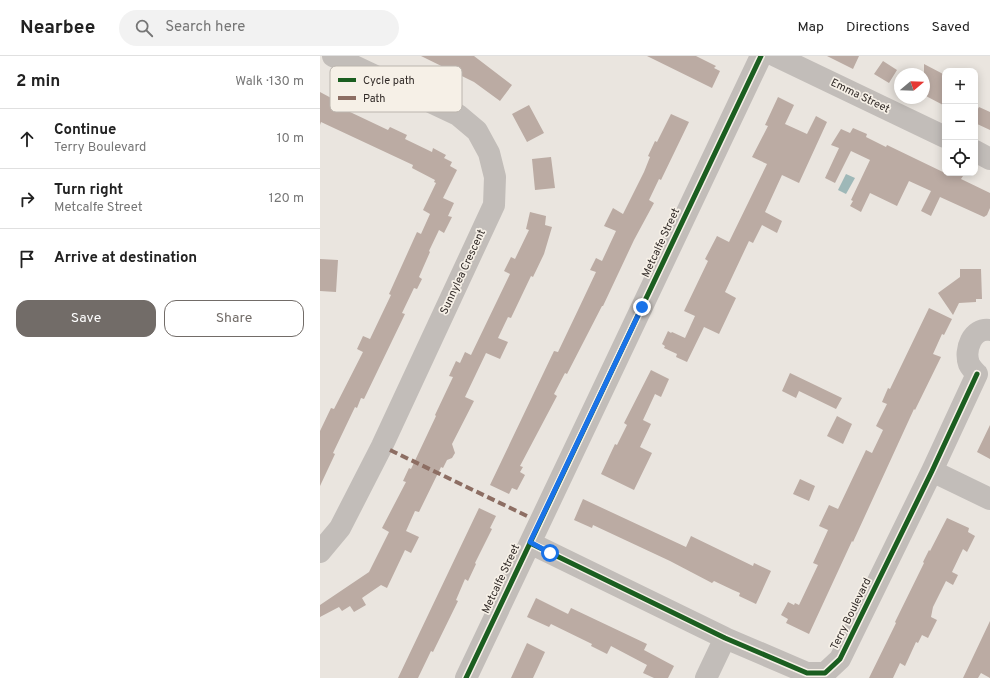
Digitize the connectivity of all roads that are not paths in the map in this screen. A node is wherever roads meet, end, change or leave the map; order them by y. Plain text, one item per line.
1 (333, 56) edge
2 (761, 56) edge
3 (776, 56) edge
4 (354, 66) edge
5 (452, 112) edge
6 (942, 136) edge
7 (978, 153) edge
8 (990, 159) edge
9 (990, 330) edge
10 (984, 372) edge
11 (932, 471) junction
12 (990, 499) edge
13 (530, 542) junction
14 (320, 552) edge
15 (726, 638) junction
16 (466, 678) edge
17 (706, 678) edge

1 - 4 street, Sunnylea Crescent
2 - 13 street, Metcalfe Street
3 - 6 street, Emma Street
5 - 14 street, Sunnylea Crescent
7 - 8 street
9 - 10 street, Terry Boulevard
10 - 11 street, Terry Boulevard
11 - 12 street
11 - 15 street, Terry Boulevard
13 - 15 street, Terry Boulevard
13 - 16 street, Metcalfe Street
15 - 17 street

